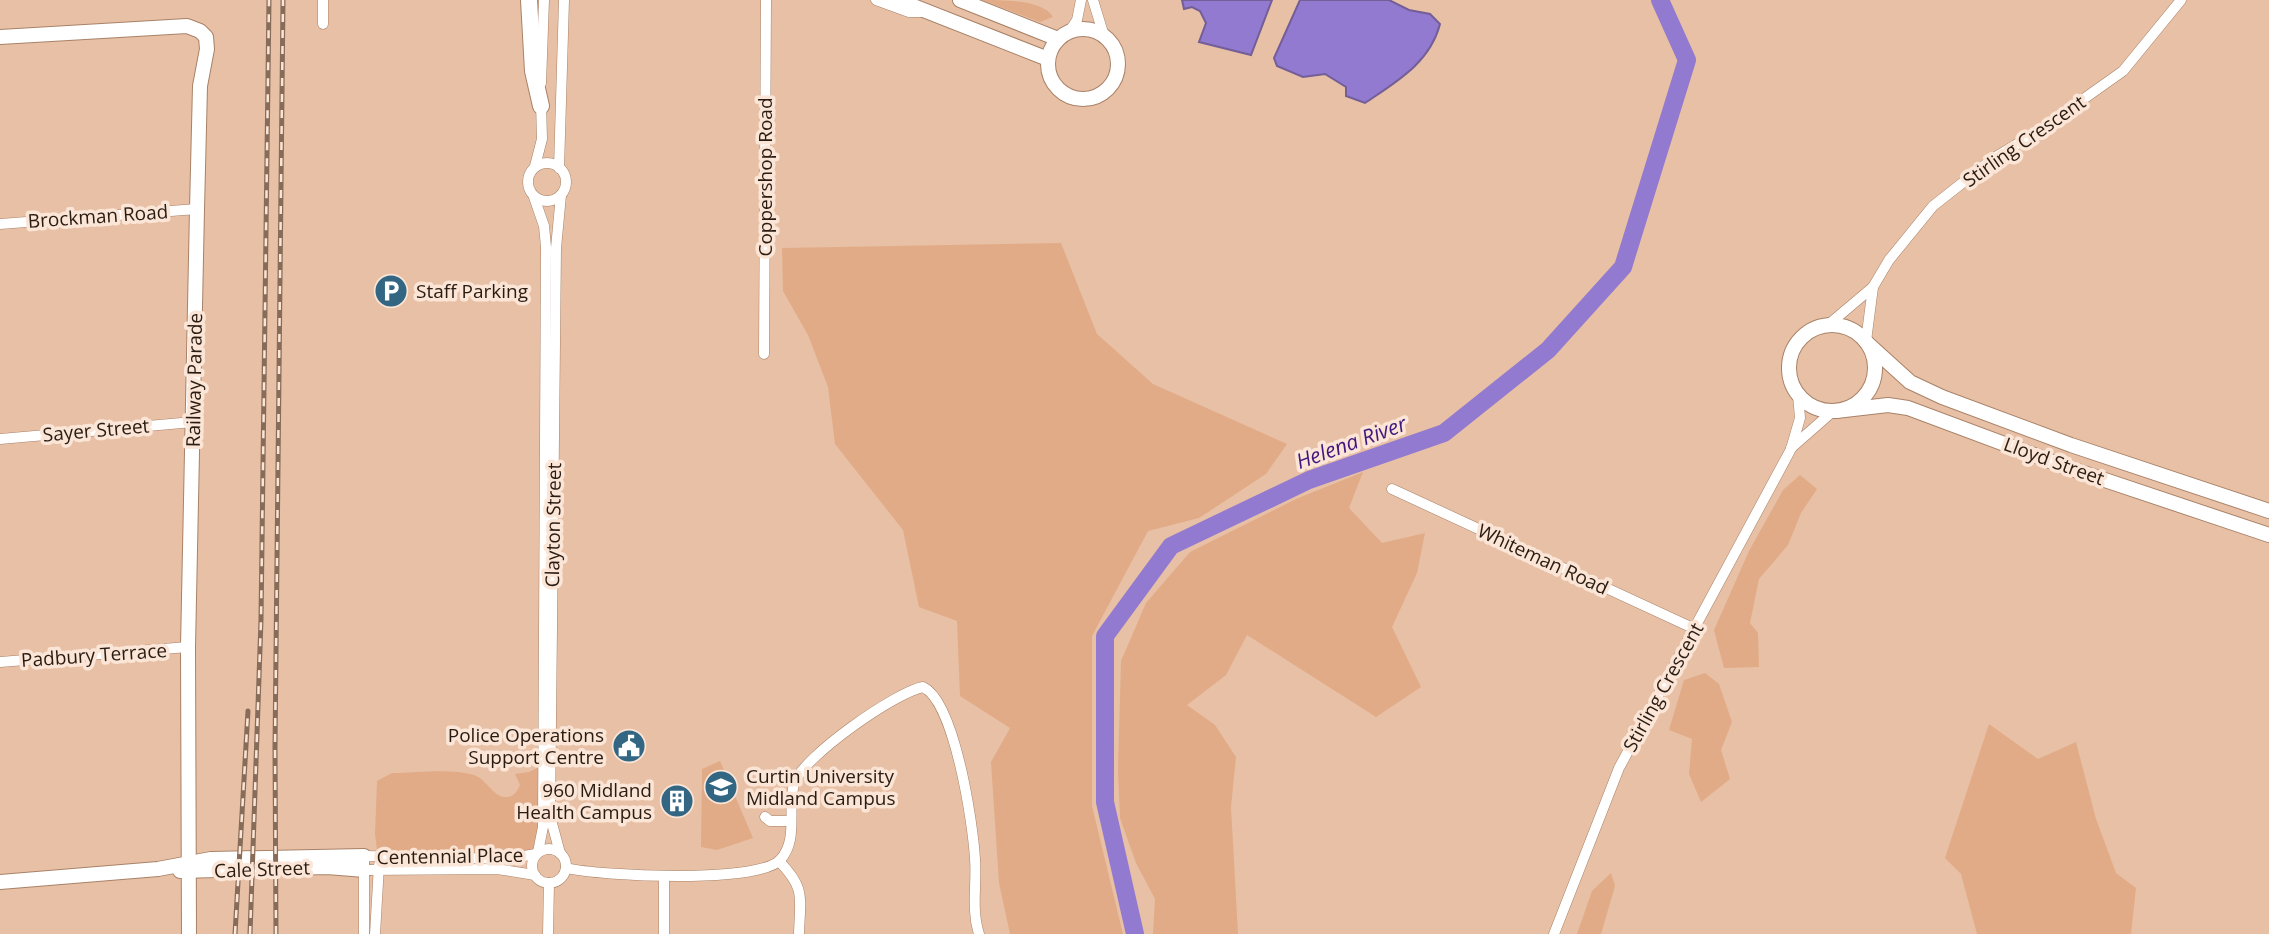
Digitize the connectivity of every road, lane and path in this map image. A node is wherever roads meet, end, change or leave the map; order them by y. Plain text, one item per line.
1 (323, 0) edge
2 (529, 0) edge
3 (544, 0) edge
4 (564, 0) edge
5 (766, 0) edge
6 (876, 0) edge
7 (898, 0) edge
8 (960, 0) edge
9 (1081, 0) edge
10 (1093, 0) edge
11 (2181, 0) edge
12 (929, 12) junction
13 (323, 24) dead end
14 (1064, 35) junction
15 (1104, 36) junction
16 (0, 37) edge
17 (1048, 60) junction
18 (541, 106) junction
19 (535, 166) junction
20 (559, 167) junction
21 (561, 195) junction
22 (534, 197) junction
23 (197, 209) junction
24 (0, 224) edge
25 (1873, 287) junction
26 (1828, 325) junction
27 (1867, 342) junction
28 (764, 355) dead end
29 (1798, 394) junction
30 (1834, 412) junction
31 (193, 422) junction
32 (0, 439) edge
33 (1791, 449) junction
34 (1392, 489) dead end
35 (2269, 510) edge
36 (2269, 535) edge
37 (1695, 629) junction
38 (188, 647) junction
39 (0, 662) edge
40 (765, 817) dead end
41 (791, 821) junction
42 (537, 853) junction
43 (560, 853) junction
44 (779, 861) junction
45 (372, 863) junction
46 (190, 866) junction
47 (566, 868) junction
48 (535, 875) junction
49 (664, 876) junction
50 (0, 882) edge
51 (548, 883) junction
52 (188, 934) edge
53 (364, 934) edge
54 (375, 934) edge
55 (548, 934) edge
56 (664, 934) edge
57 (799, 934) edge
58 (979, 934) edge
59 (1554, 934) edge

1 - 13 street
2 - 18 main road
3 - 18 street
4 - 20 street
5 - 28 street, Coppershop Road
6 - 12 street
7 - 12 main road
8 - 14 main road
9 - 14 street
10 - 15 street
11 - 25 street, Stirling Crescent
12 - 17 main road
14 - 15 main road
14 - 17 main road
15 - 17 main road
16 - 23 main road, Railway Parade
18 - 19 street
19 - 20 street
19 - 22 street
20 - 21 street
21 - 22 street
21 - 43 street, Clayton Street
22 - 42 street, Clayton Street
23 - 24 street, Brockman Road
23 - 31 main road, Railway Parade
25 - 26 street, Stirling Crescent
25 - 27 street, Stirling Crescent
26 - 27 main road
26 - 29 main road
27 - 30 main road
27 - 35 main road, Lloyd Street
29 - 30 main road
29 - 33 street, Stirling Crescent
30 - 33 street, Stirling Crescent
30 - 36 main road, Lloyd Street
31 - 32 street, Sayer Street
31 - 38 main road, Railway Parade
33 - 37 street, Stirling Crescent
34 - 37 street, Whiteman Road
37 - 59 street, Stirling Crescent
38 - 39 street, Padbury Terrace
38 - 46 main road, Railway Parade
40 - 41 street
41 - 44 street
41 - 58 street
42 - 43 street
42 - 45 street, Centennial Place
42 - 48 street
43 - 47 street
44 - 49 street
44 - 57 street
45 - 46 main road, Cale Street
45 - 48 street, Centennial Place
45 - 53 street
45 - 54 street
46 - 50 main road, Cale Street
46 - 52 main road, Railway Parade
47 - 49 street
47 - 51 street
48 - 51 street
49 - 56 street
51 - 55 street

